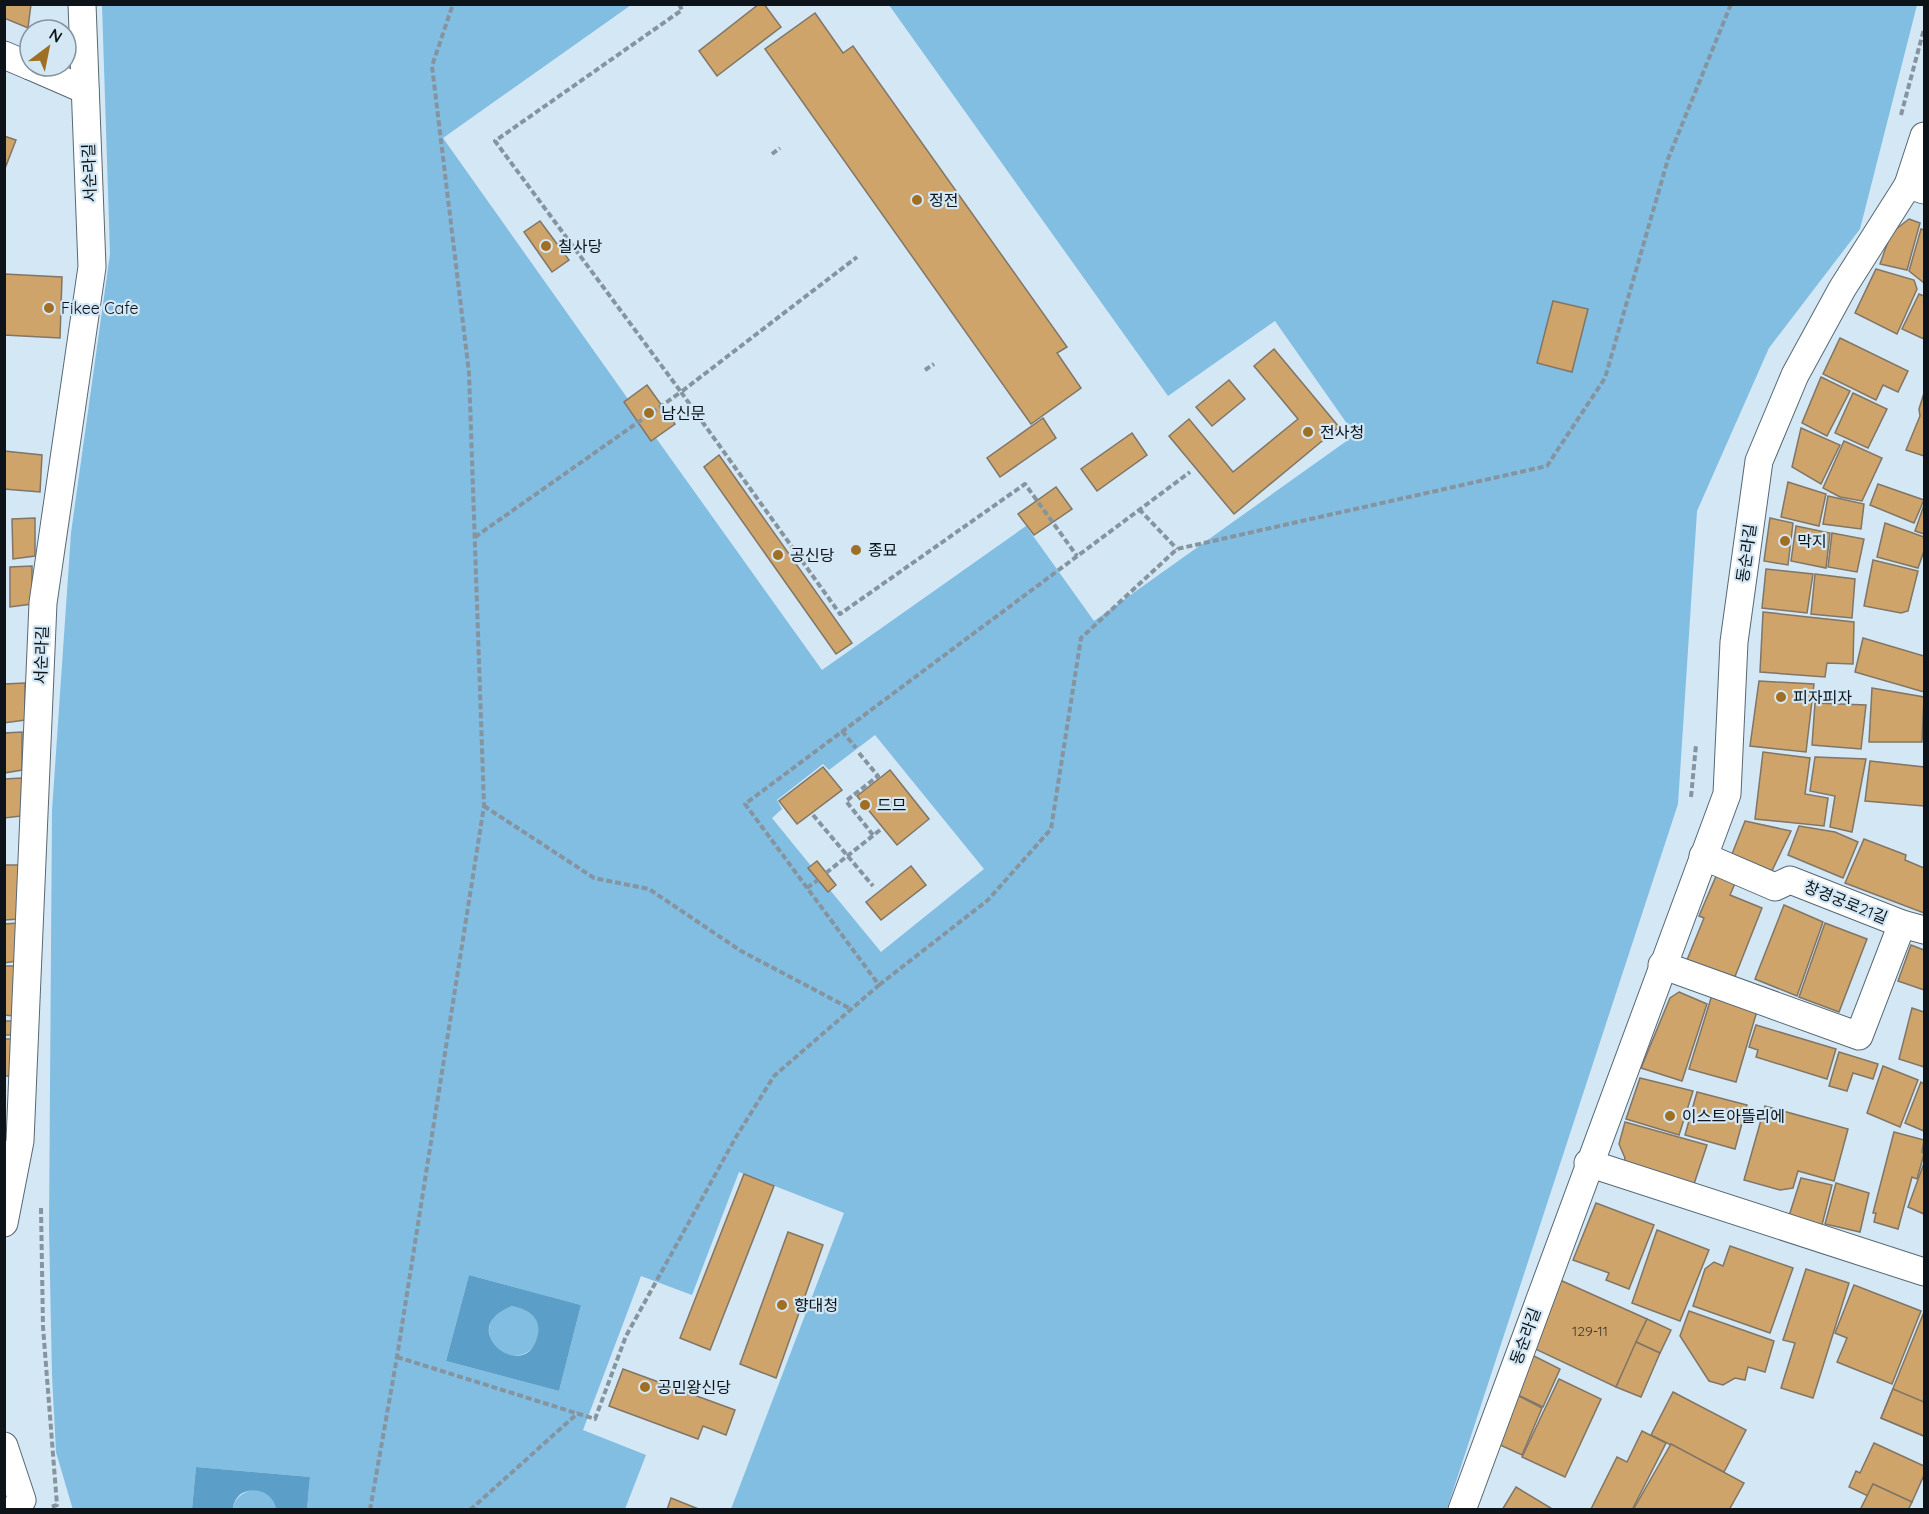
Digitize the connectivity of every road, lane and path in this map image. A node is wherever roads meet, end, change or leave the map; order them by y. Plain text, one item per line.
1 (82, 4) edge
2 (453, 4) edge
3 (678, 4) edge
4 (1731, 4) edge
5 (1924, 29) edge
6 (4, 55) edge
7 (18, 61) edge
8 (58, 78) edge
9 (85, 90) junction
10 (1900, 119) dead end
11 (1924, 136) edge
12 (780, 148) dead end
13 (772, 154) dead end
14 (1916, 188) edge
15 (857, 257) dead end
16 (934, 364) dead end
17 (925, 370) dead end
18 (681, 392) junction
19 (1190, 472) dead end
20 (1139, 509) junction
21 (475, 538) junction
22 (1177, 549) junction
23 (1077, 556) junction
24 (842, 731) junction
25 (1696, 741) dead end
26 (1691, 799) dead end
27 (484, 806) junction
28 (813, 814) dead end
29 (880, 830) dead end
30 (873, 835) junction
31 (846, 856) junction
32 (1703, 856) junction
33 (826, 873) dead end
34 (818, 880) dead end
35 (873, 886) dead end
36 (807, 888) junction
37 (1913, 927) edge
38 (1662, 965) junction
39 (879, 985) junction
40 (851, 1009) junction
41 (12, 1136) edge
42 (1588, 1163) junction
43 (4, 1223) edge
44 (1924, 1272) edge
45 (397, 1357) junction
46 (578, 1413) junction
47 (4, 1446) edge
48 (13, 1509) edge
49 (370, 1509) edge
50 (471, 1509) edge
51 (1462, 1509) edge

1 - 9 street, 서순라길
2 - 21 path
3 - 18 path
4 - 22 path
5 - 10 path
6 - 7 street
8 - 9 street
9 - 41 street, 서순라길
11 - 14 street, 동순라길
12 - 13 path
14 - 32 street, 동순라길
15 - 18 path
16 - 17 path
18 - 21 path
18 - 23 path
19 - 20 path
20 - 22 path
20 - 23 path
21 - 27 path
22 - 39 path
23 - 24 path
24 - 30 path
24 - 36 path
25 - 26 path
27 - 40 path
27 - 45 path
28 - 31 path
29 - 30 path
30 - 31 path
31 - 33 path
31 - 35 path
32 - 37 street, 창경궁로21길
32 - 38 street, 동순라길
34 - 36 path
36 - 39 path
37 - 38 street
38 - 42 street, 동순라길
39 - 40 path
40 - 46 path
41 - 43 street, 서순라길
42 - 44 street
42 - 51 street, 동순라길
45 - 46 path
45 - 49 path
46 - 50 path
47 - 48 street

